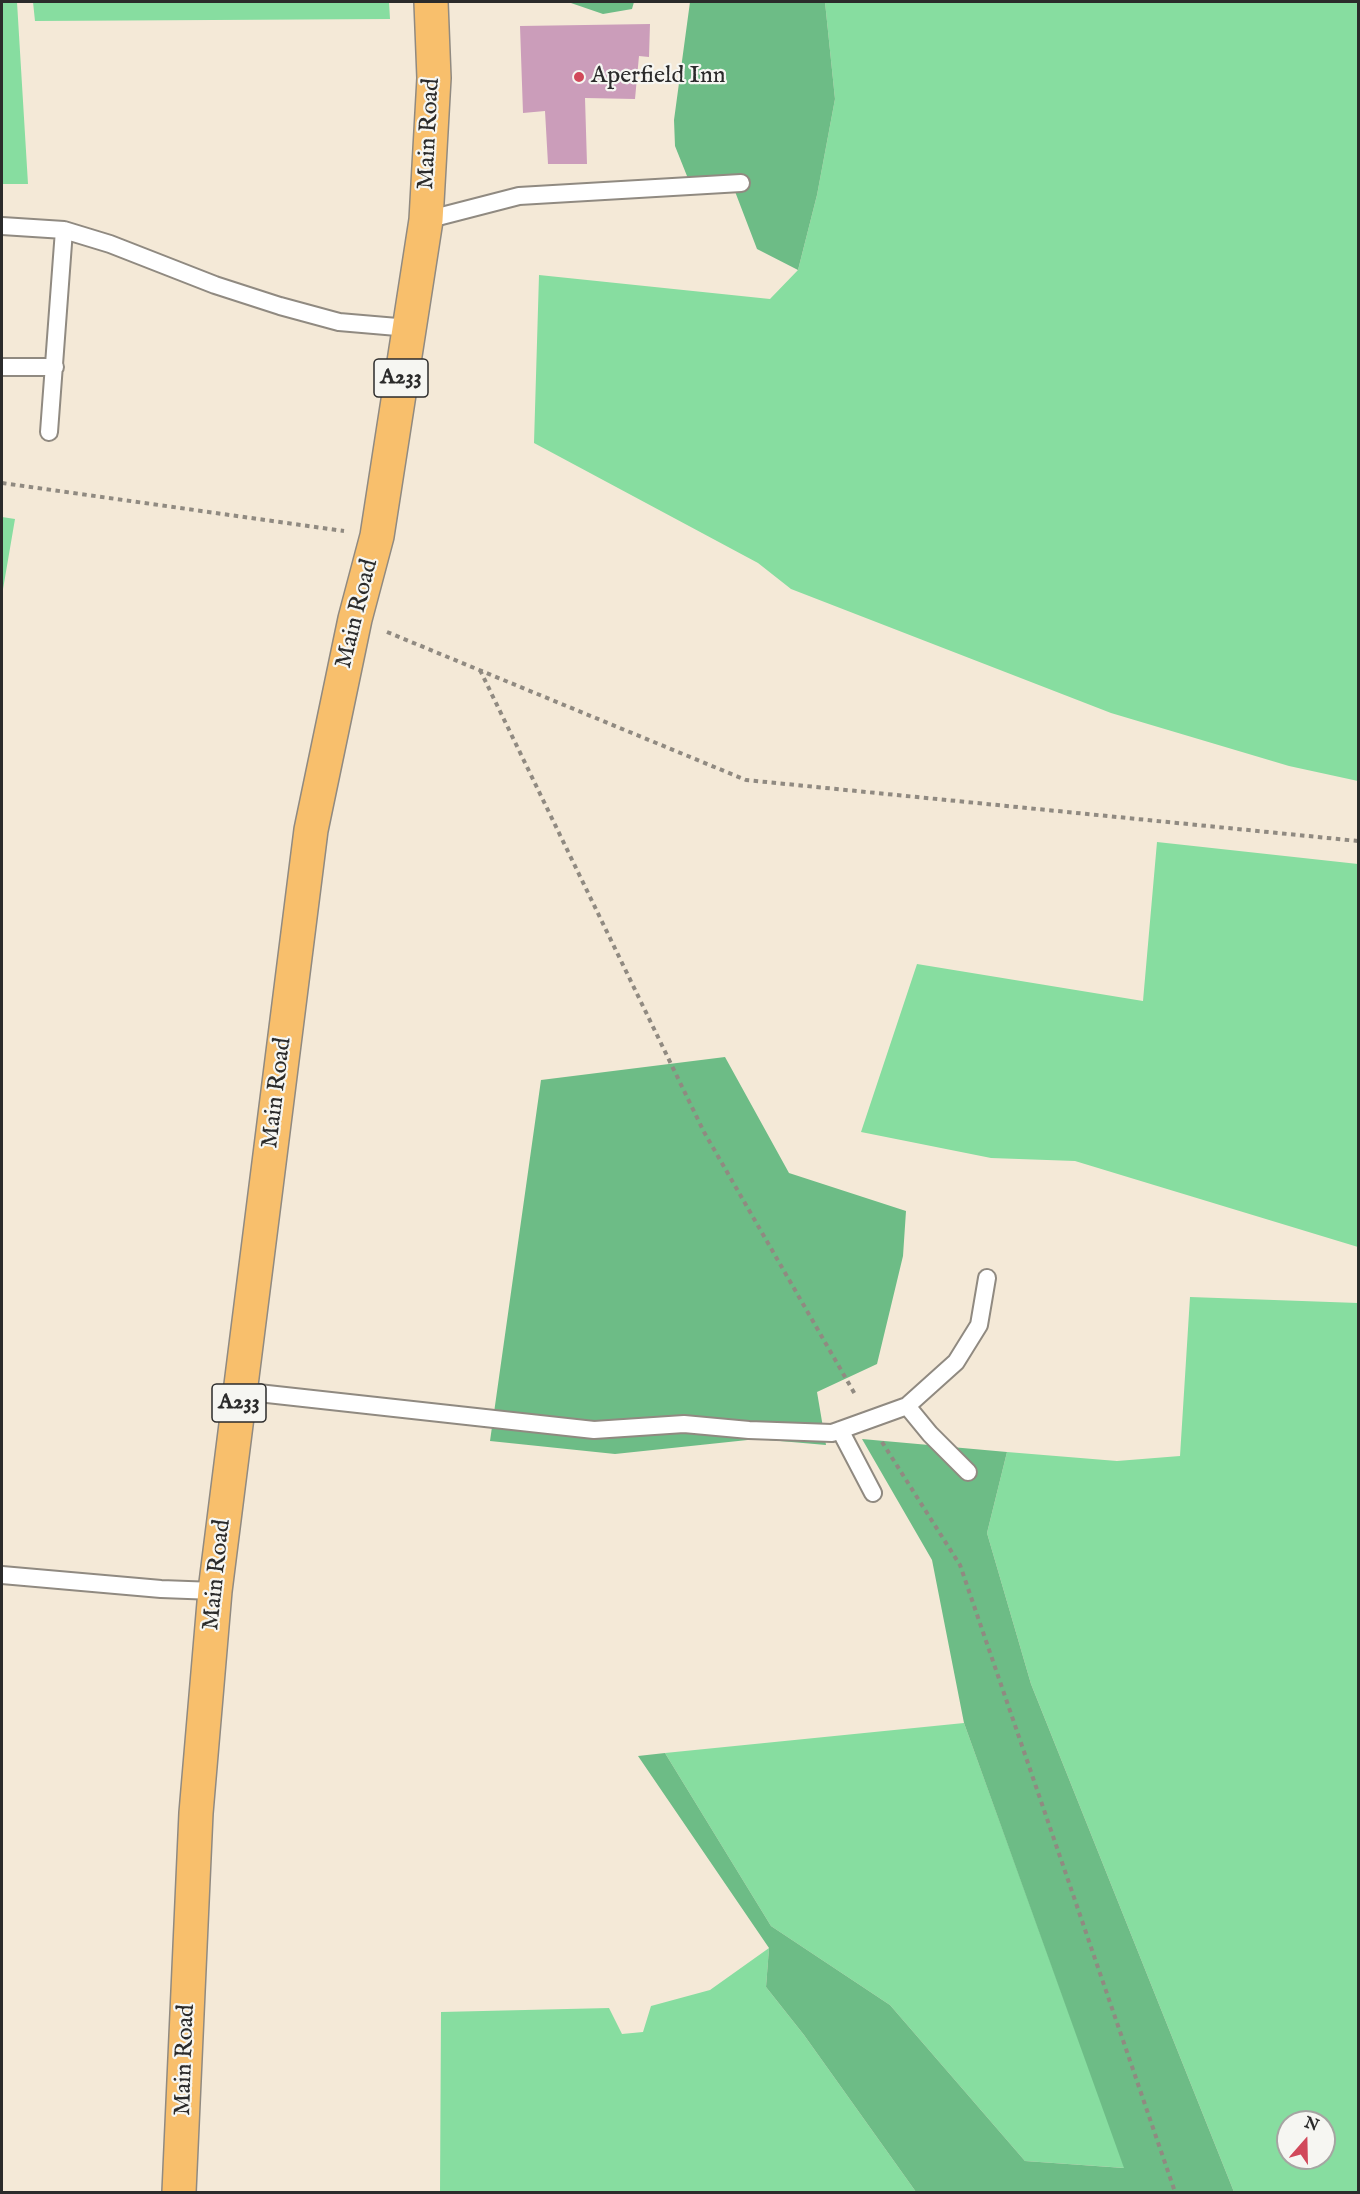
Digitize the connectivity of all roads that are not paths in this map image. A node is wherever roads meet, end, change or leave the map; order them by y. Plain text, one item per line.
1 (430, 2) edge
2 (741, 183) dead end
3 (426, 220) junction
4 (2, 226) edge
5 (64, 230) junction
6 (409, 328) junction
7 (2, 367) edge
8 (55, 367) junction
9 (49, 432) dead end
10 (987, 1278) dead end
11 (240, 1391) junction
12 (907, 1406) junction
13 (840, 1430) junction
14 (968, 1472) dead end
15 (873, 1494) dead end
16 (2, 1575) edge
17 (215, 1591) junction
18 (179, 2193) edge

1 - 3 main road, Main Road / A233
2 - 3 lane
3 - 6 main road, Main Road / A233
4 - 5 lane
5 - 6 lane
5 - 8 lane
6 - 11 main road, Main Road / A233
7 - 8 lane
8 - 9 lane
10 - 12 lane
11 - 13 lane
11 - 17 main road, Main Road / A233
12 - 13 lane
12 - 14 lane
13 - 15 lane
16 - 17 lane
17 - 18 main road, Main Road / A233

